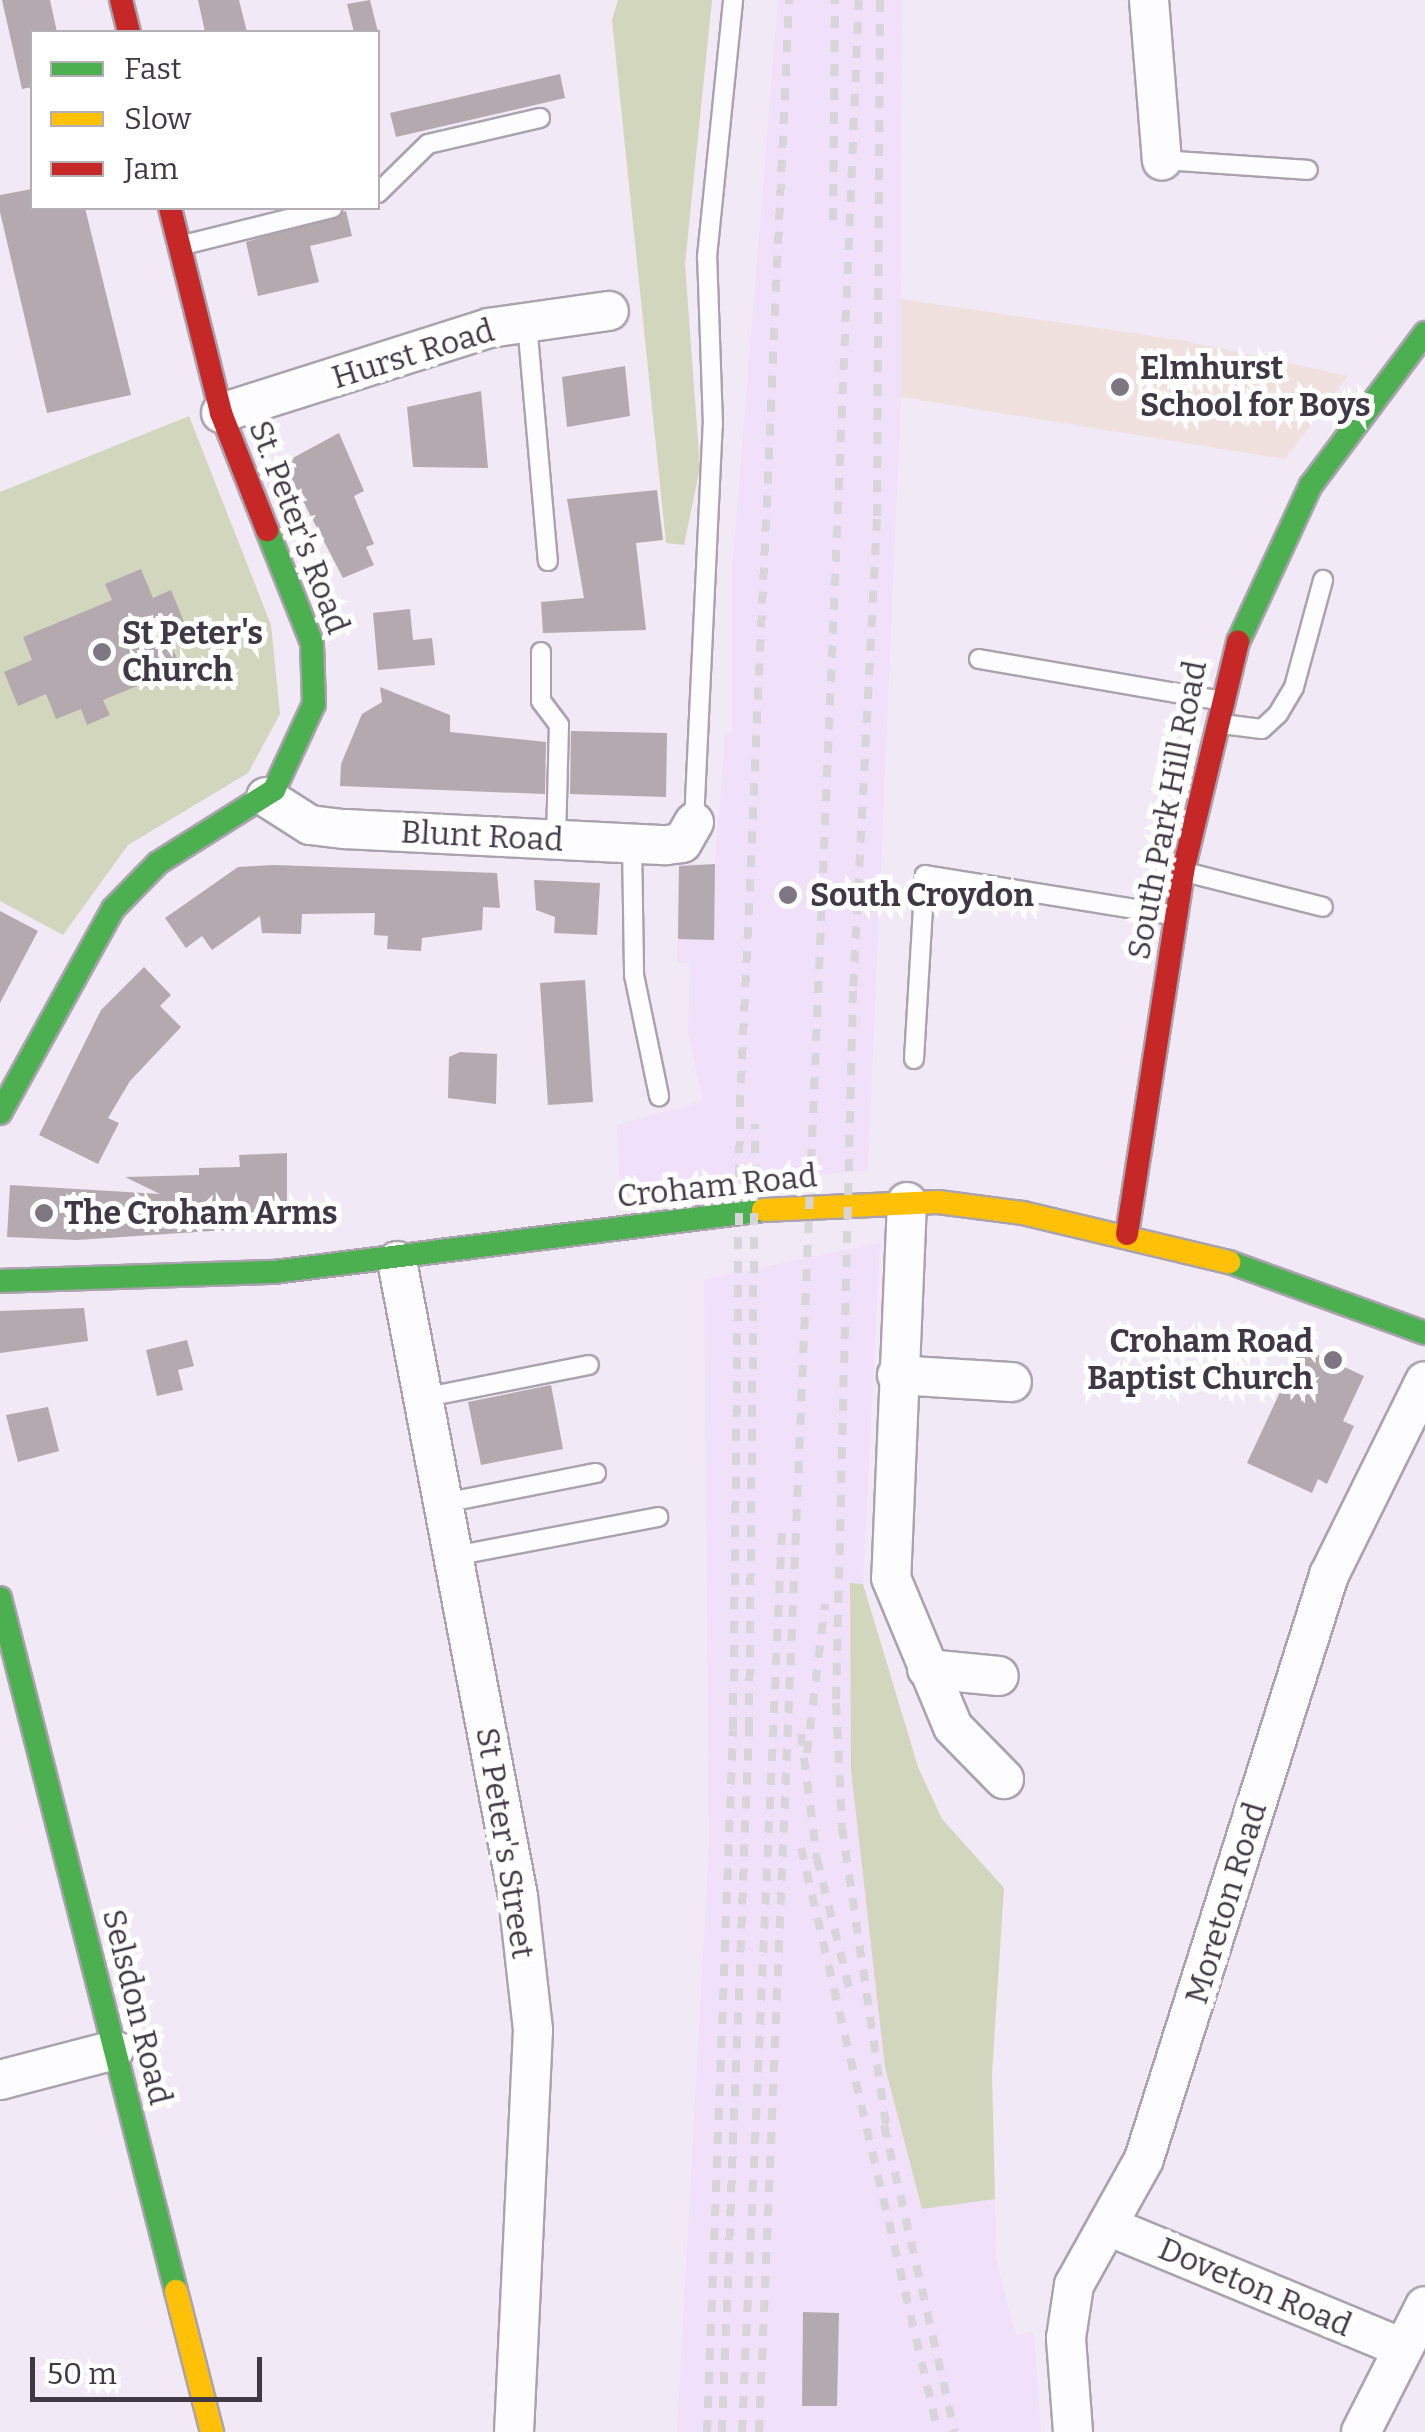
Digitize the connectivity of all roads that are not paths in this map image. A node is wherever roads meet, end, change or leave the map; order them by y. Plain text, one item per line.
1 (121, 0) edge
2 (733, 0) edge
3 (1149, 0) edge
4 (128, 30) edge
5 (540, 118) dead end
6 (1162, 160) joint
7 (1308, 170) dead end
8 (380, 191) edge
9 (170, 210) edge
10 (324, 210) edge
11 (179, 246) junction
12 (609, 311) dead end
13 (527, 322) junction
14 (1425, 333) edge
15 (221, 413) junction
16 (548, 560) dead end
17 (1323, 580) dead end
18 (541, 652) dead end
19 (979, 658) dead end
20 (1215, 711) junction
21 (266, 797) junction
22 (694, 822) joint
23 (556, 839) junction
24 (632, 844) junction
25 (1183, 871) junction
26 (1323, 907) dead end
27 (1176, 916) junction
28 (914, 1059) dead end
29 (659, 1096) dead end
30 (0, 1113) edge
31 (907, 1202) junction
32 (1127, 1234) junction
33 (396, 1261) junction
34 (0, 1281) edge
35 (1425, 1333) edge
36 (588, 1365) dead end
37 (897, 1375) junction
38 (1425, 1380) edge
39 (1012, 1382) dead end
40 (422, 1398) junction
41 (596, 1473) dead end
42 (444, 1503) junction
43 (658, 1517) dead end
44 (454, 1556) junction
45 (1, 1604) edge
46 (927, 1669) junction
47 (999, 1676) dead end
48 (1004, 1779) dead end
49 (114, 2050) junction
50 (0, 2080) edge
51 (1100, 2239) junction
52 (1425, 2306) edge
53 (1402, 2348) junction
54 (212, 2432) edge
55 (514, 2432) edge
56 (1073, 2432) edge
57 (1362, 2432) edge

1 - 4 main road
2 - 22 lane
3 - 6 street
5 - 8 lane
6 - 7 lane
9 - 11 main road, St. Peter's Road
10 - 11 lane
11 - 15 main road, St. Peter's Road
12 - 13 street, Hurst Road
13 - 15 street, Hurst Road
13 - 16 lane
14 - 20 main road, South Park Hill Road
15 - 21 main road, St. Peter's Road
17 - 20 lane
18 - 23 lane
19 - 20 lane
20 - 25 main road, South Park Hill Road
21 - 23 street, Blunt Road
21 - 30 main road, St. Peter's Road
22 - 24 street, Blunt Road
23 - 24 street, Blunt Road
24 - 29 lane
25 - 26 lane
25 - 27 main road, South Park Hill Road
27 - 28 lane
27 - 32 main road, South Park Hill Road
31 - 32 main road, Croham Road
31 - 33 main road, Croham Road
31 - 37 street
32 - 35 main road, Croham Road
33 - 34 main road, Croham Road
33 - 40 street, St Peter's Street
36 - 40 lane
37 - 39 street
37 - 46 street
38 - 51 street, Moreton Road
40 - 42 street, St Peter's Street
41 - 42 lane
42 - 44 street, St Peter's Street
43 - 44 lane
44 - 55 street, St Peter's Street
45 - 49 main road, Selsdon Road
46 - 47 street
46 - 48 street
49 - 50 street
49 - 54 main road, Selsdon Road
51 - 53 street, Doveton Road
51 - 56 street, Moreton Road
52 - 53 street
53 - 57 street

